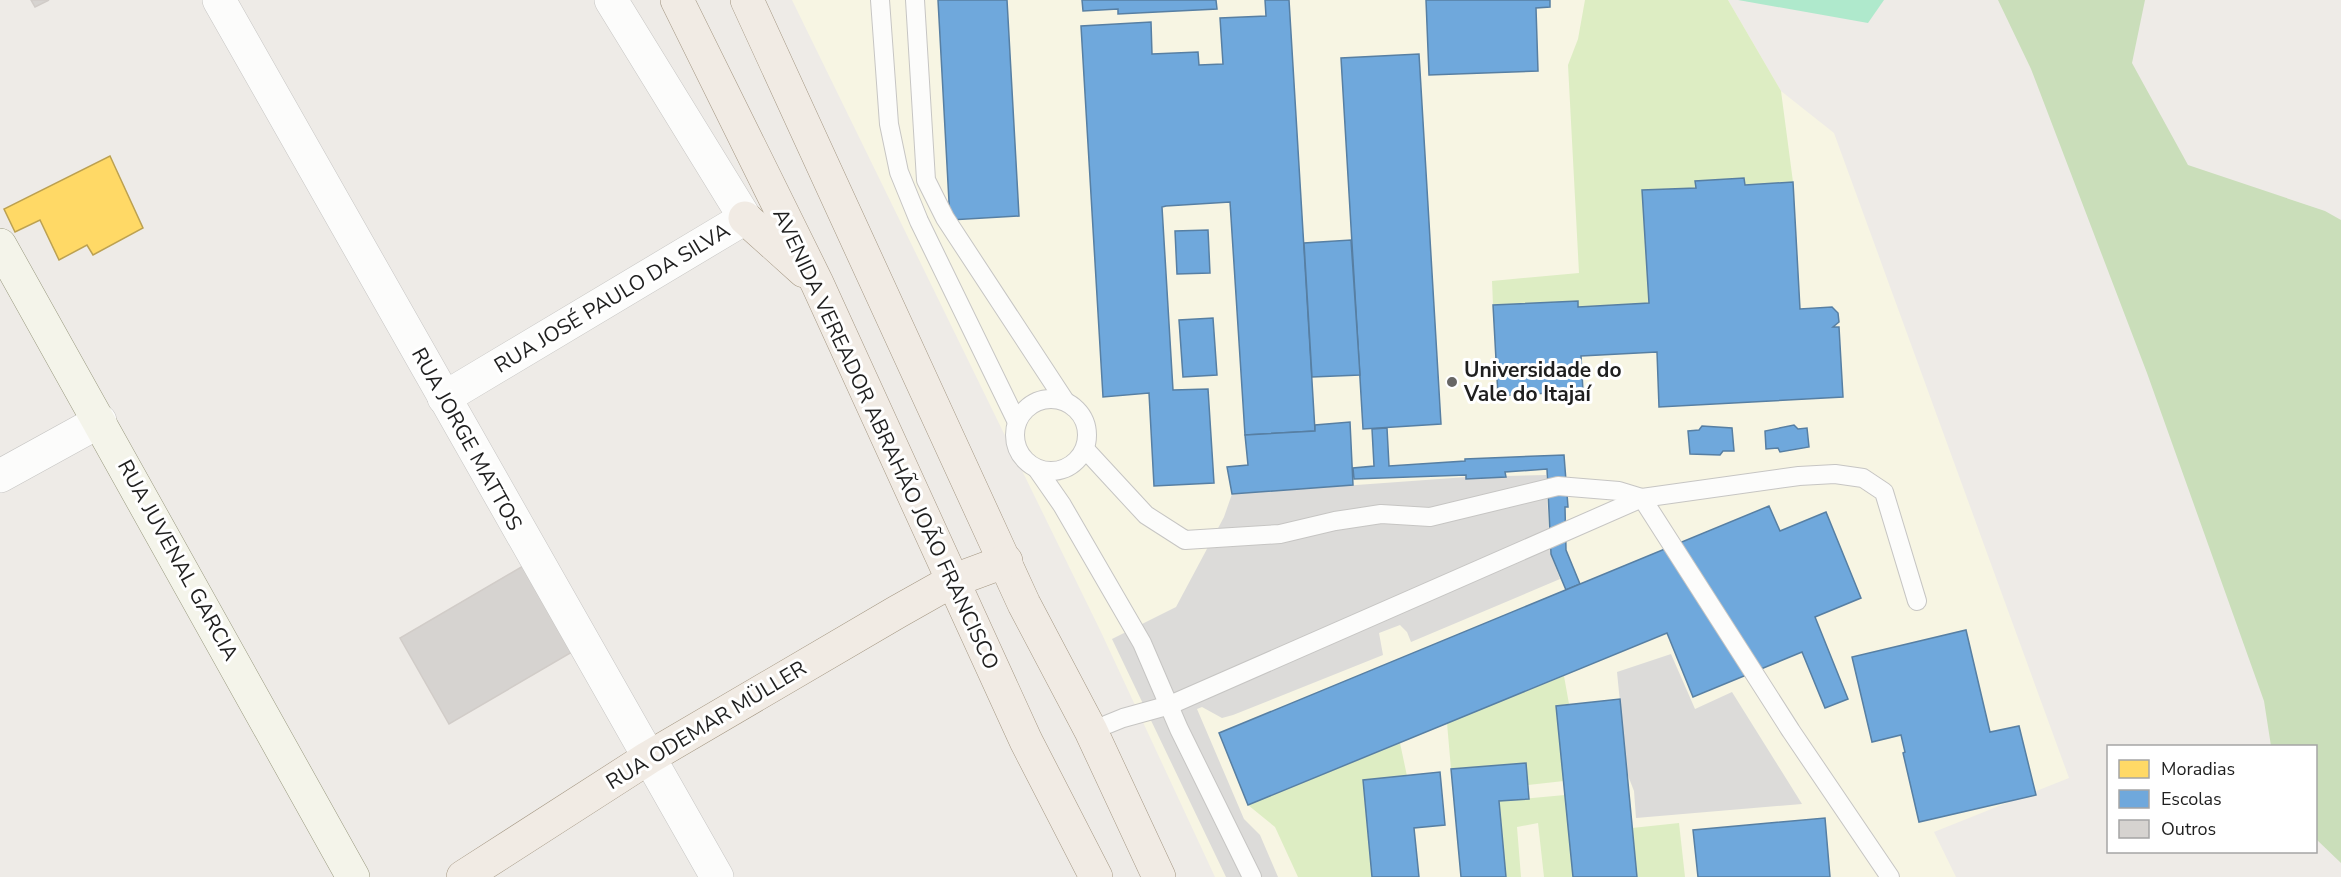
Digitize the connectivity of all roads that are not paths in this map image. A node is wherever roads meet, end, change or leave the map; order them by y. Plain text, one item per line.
1 (219, 0) edge
2 (612, 0) edge
3 (677, 0) edge
4 (747, 0) edge
5 (879, 0) edge
6 (915, 0) edge
7 (745, 218) junction
8 (0, 245) edge
9 (817, 283) junction
10 (444, 398) junction
11 (1065, 401) junction
12 (100, 421) junction
13 (1017, 422) junction
14 (1085, 449) junction
15 (1037, 469) junction
16 (0, 476) edge
17 (1642, 498) junction
18 (1006, 561) junction
19 (952, 581) junction
20 (1917, 600) dead end
21 (1170, 705) junction
22 (1091, 730) junction
23 (648, 758) junction
24 (353, 877) edge
25 (463, 877) edge
26 (717, 877) edge
27 (1096, 877) edge
28 (1159, 877) edge
29 (1252, 877) edge
30 (1890, 877) edge

1 - 10 street, RUA JORGE MATTOS
2 - 7 street, RUA JOSÉ PAULO DA SILVA
3 - 9 main road, AVENIDA VEREADOR ABRAHÃO JOÃO FRANCISCO
4 - 18 main road
5 - 13 lane
6 - 11 lane
7 - 9 main road
7 - 10 street, RUA JOSÉ PAULO DA SILVA
8 - 12 main road, RUA JUVENAL GARCIA
9 - 19 main road, AVENIDA VEREADOR ABRAHÃO JOÃO FRANCISCO
10 - 23 street, RUA JORGE MATTOS
11 - 13 lane
11 - 14 lane
12 - 16 street
12 - 24 main road, RUA JUVENAL GARCIA
13 - 15 lane
14 - 15 lane
14 - 17 lane
15 - 21 lane
17 - 20 lane
17 - 21 lane
17 - 30 lane
18 - 19 main road, RUA ODEMAR MÜLLER
18 - 22 main road
19 - 23 main road, RUA ODEMAR MÜLLER
19 - 27 main road, AVENIDA VEREADOR ABRAHÃO JOÃO FRANCISCO
21 - 22 lane
21 - 29 lane
22 - 28 main road
23 - 25 main road, RUA ODEMAR MÜLLER
23 - 26 street, RUA JORGE MATTOS

